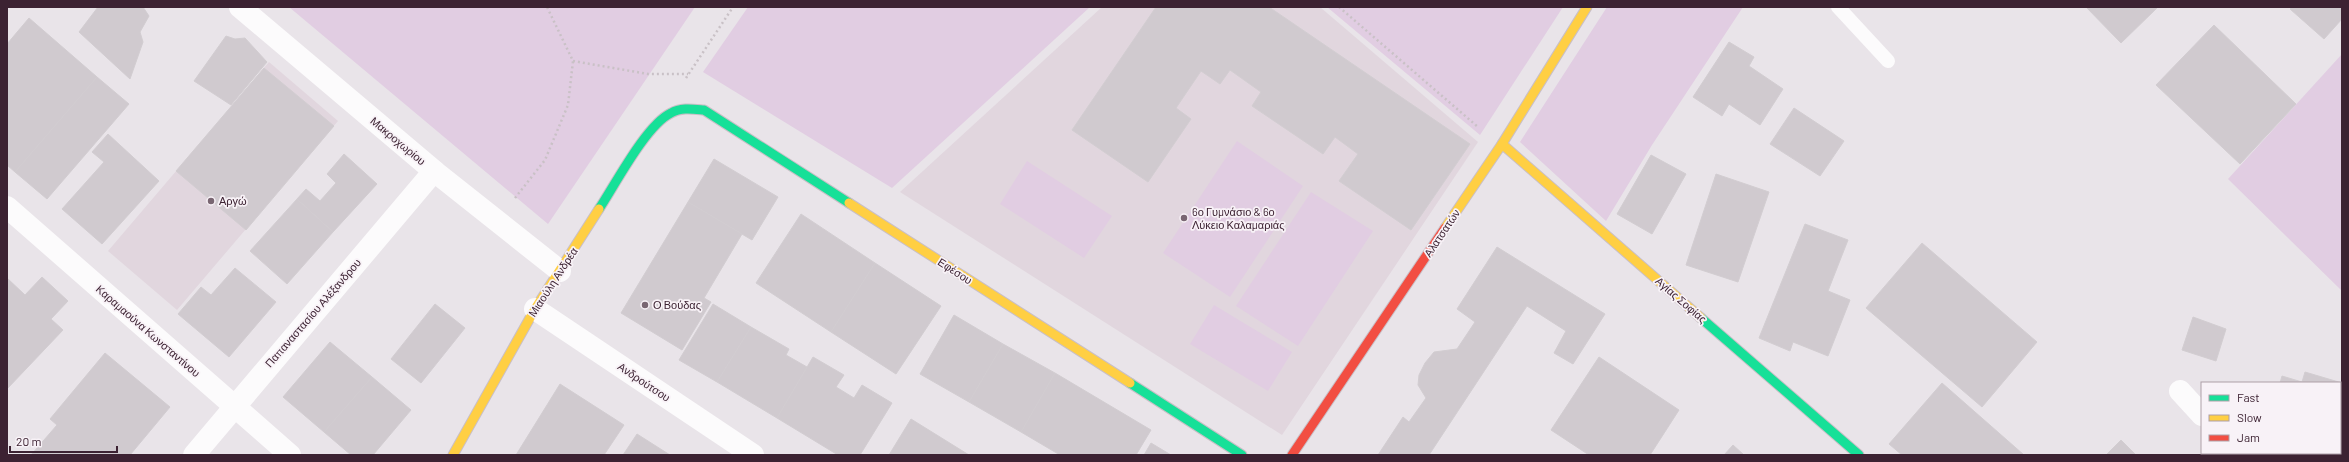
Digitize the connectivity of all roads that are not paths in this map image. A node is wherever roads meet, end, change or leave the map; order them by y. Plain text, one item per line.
1 (240, 7) edge
2 (1587, 7) edge
3 (1838, 7) edge
4 (1888, 61) dead end
5 (662, 116) joint
6 (1502, 144) junction
7 (434, 171) junction
8 (7, 207) edge
9 (560, 271) junction
10 (535, 309) junction
11 (2180, 391) dead end
12 (234, 406) junction
13 (2201, 414) edge
14 (194, 455) edge
15 (290, 455) edge
16 (453, 455) edge
17 (753, 455) edge
18 (1242, 455) edge
19 (1292, 455) edge
20 (1859, 455) edge

1 - 7 street, Μακροχωρίου
2 - 6 street, Αλατσατών
3 - 4 lane
5 - 9 street, Μιαούλη Ανδρέα
5 - 18 street, Εφέσου
6 - 19 street, Αλατσατών
6 - 20 street, Αγίας Σοφίας
7 - 9 street, Μακροχωρίου
7 - 12 street, Παπαναστασίου Αλέξανδρου
8 - 12 street, Καραμαούνα Κωνσταντίνου
9 - 10 street, Μιαούλη Ανδρέα
10 - 16 street, Μιαούλη Ανδρέα
10 - 17 street, Ανδρούτσου
11 - 13 street
12 - 14 street, Παπαναστασίου Αλέξανδρου
12 - 15 street, Καραμαούνα Κωνσταντίνου

